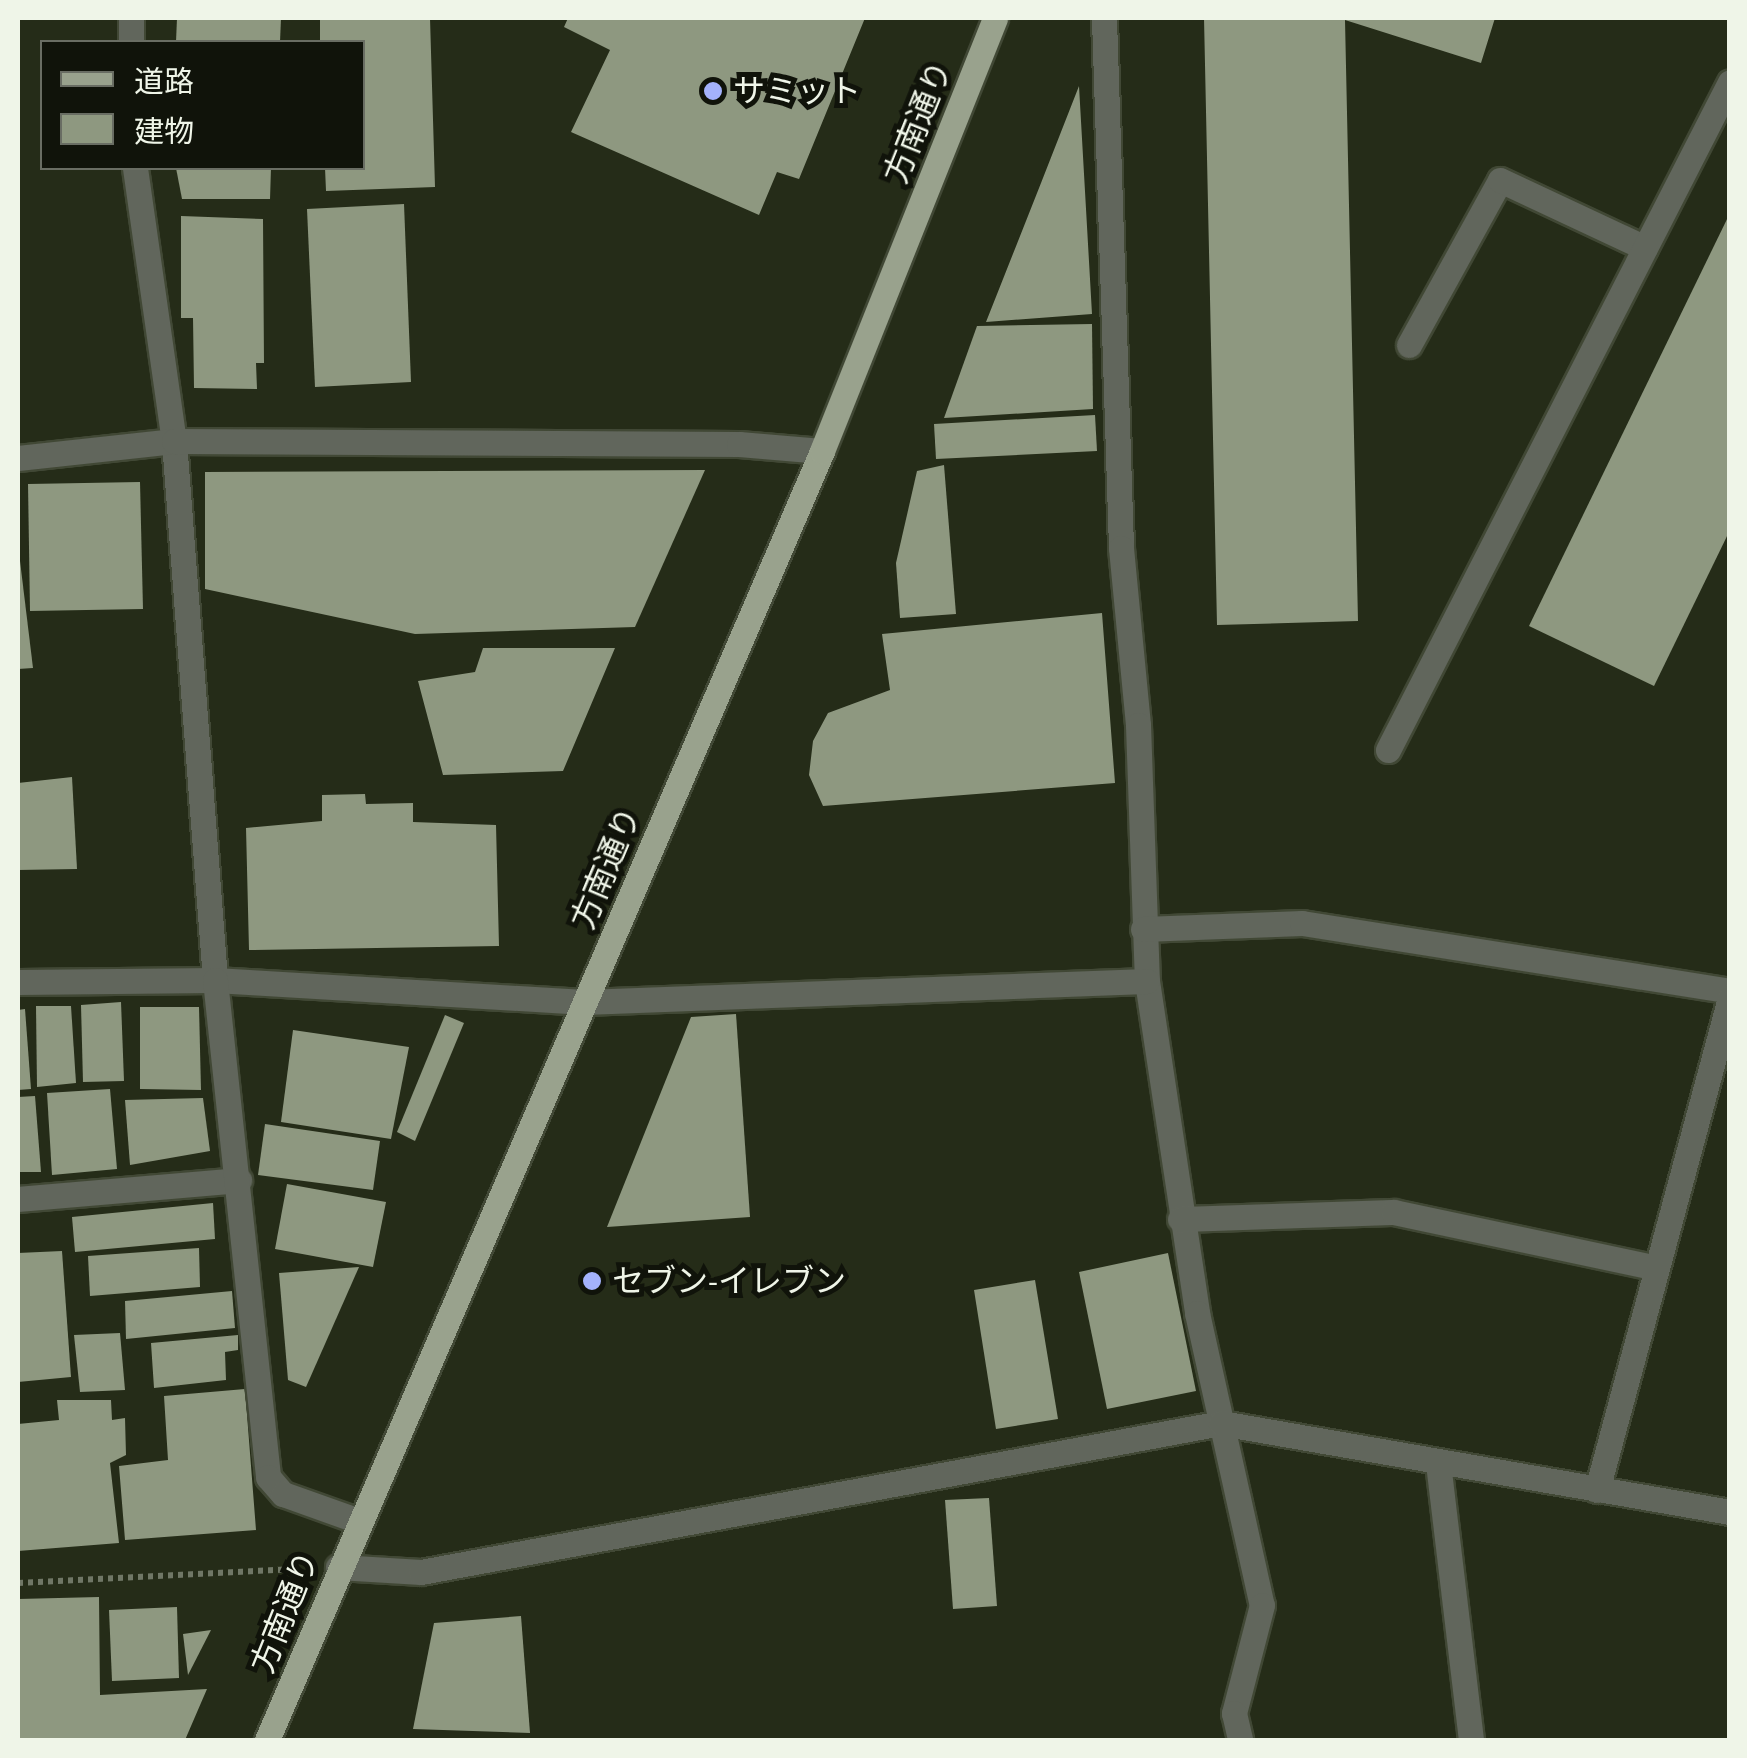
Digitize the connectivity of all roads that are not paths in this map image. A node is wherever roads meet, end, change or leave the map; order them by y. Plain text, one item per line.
1 (995, 18) edge
2 (1104, 18) edge
3 (1730, 82) edge
4 (135, 170) edge
5 (1644, 248) junction
6 (1409, 346) dead end
7 (174, 441) junction
8 (822, 451) junction
9 (18, 458) edge
10 (1388, 750) dead end
11 (1144, 928) junction
12 (215, 980) junction
13 (1147, 981) junction
14 (18, 982) edge
15 (1730, 995) edge
16 (584, 1002) junction
17 (240, 1180) junction
18 (18, 1199) edge
19 (1180, 1219) junction
20 (1653, 1267) junction
21 (1221, 1424) junction
22 (1438, 1463) junction
23 (1597, 1490) junction
24 (1730, 1512) edge
25 (358, 1522) junction
26 (338, 1567) junction
27 (267, 1740) edge
28 (1240, 1740) edge
29 (1471, 1740) edge

1 - 8 main road, 方南通り
2 - 11 street
3 - 5 street
4 - 7 street
5 - 6 street
5 - 10 street
7 - 8 street
7 - 9 street
7 - 12 street
8 - 16 main road, 方南通り
11 - 13 street
11 - 15 street
12 - 14 street
12 - 16 street
12 - 17 street
13 - 16 street
13 - 19 street
15 - 20 street
16 - 25 main road, 方南通り
17 - 18 street
17 - 25 street
19 - 20 street
19 - 21 street
20 - 23 street
21 - 22 street
21 - 26 street
21 - 28 street
22 - 23 street
22 - 29 street
23 - 24 street
25 - 26 main road, 方南通り
26 - 27 main road, 方南通り

